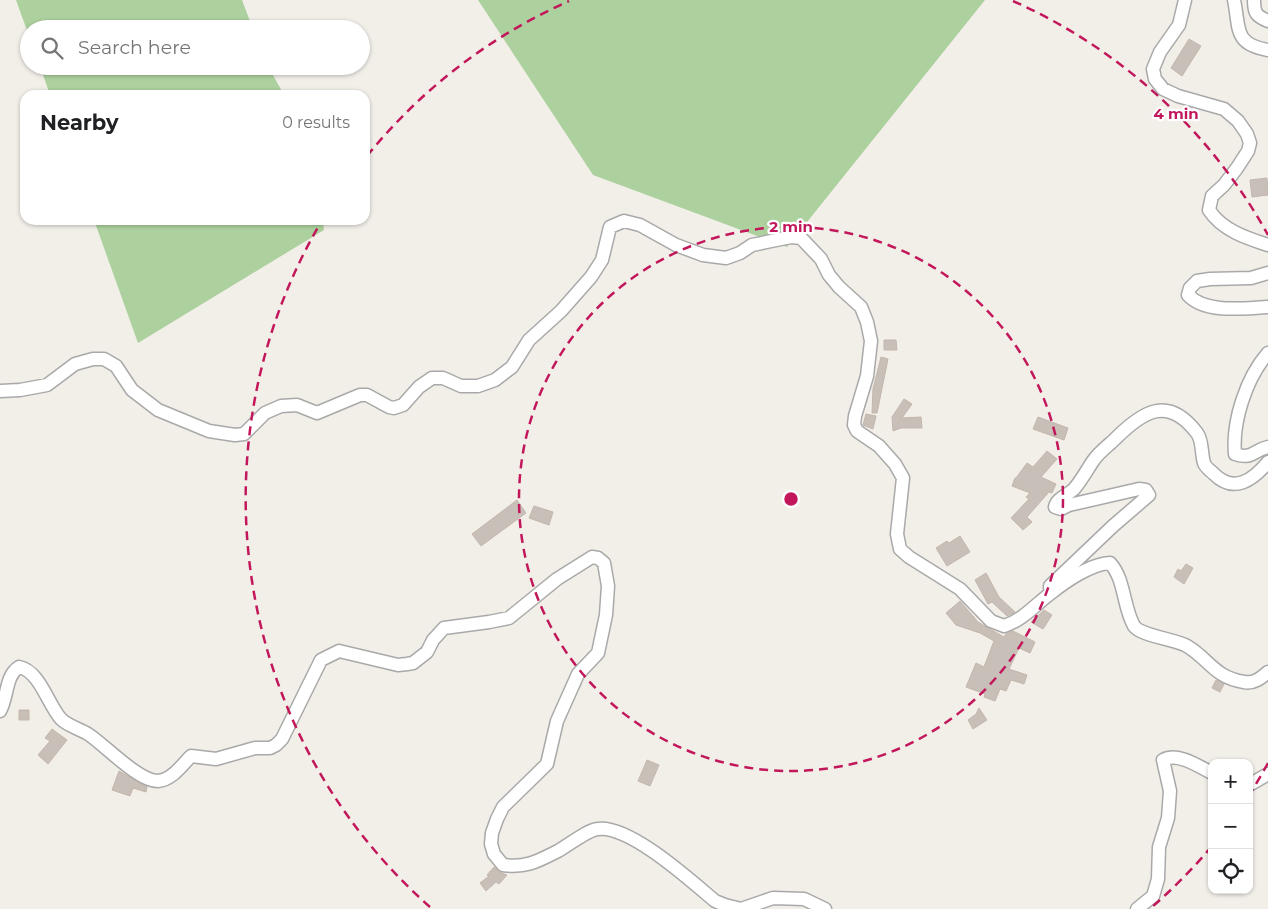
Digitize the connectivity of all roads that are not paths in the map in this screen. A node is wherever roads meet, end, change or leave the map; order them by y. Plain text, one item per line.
1 (1185, 0) edge
2 (1234, 0) edge
3 (1254, 0) edge
4 (1268, 21) edge
5 (1268, 50) edge
6 (1268, 245) edge
7 (1268, 274) edge
8 (1268, 307) edge
9 (1268, 353) edge
10 (0, 391) edge
11 (1268, 447) edge
12 (1268, 462) edge
13 (1052, 592) junction
14 (1268, 672) edge
15 (0, 711) edge
16 (1208, 771) edge
17 (1268, 774) edge
18 (1253, 783) edge
19 (825, 909) edge
20 (1137, 909) edge

1 - 6 street
2 - 5 street
3 - 4 street
7 - 8 street
9 - 11 street
10 - 13 street
12 - 13 street
13 - 14 street
15 - 19 street
16 - 20 street
17 - 18 street

